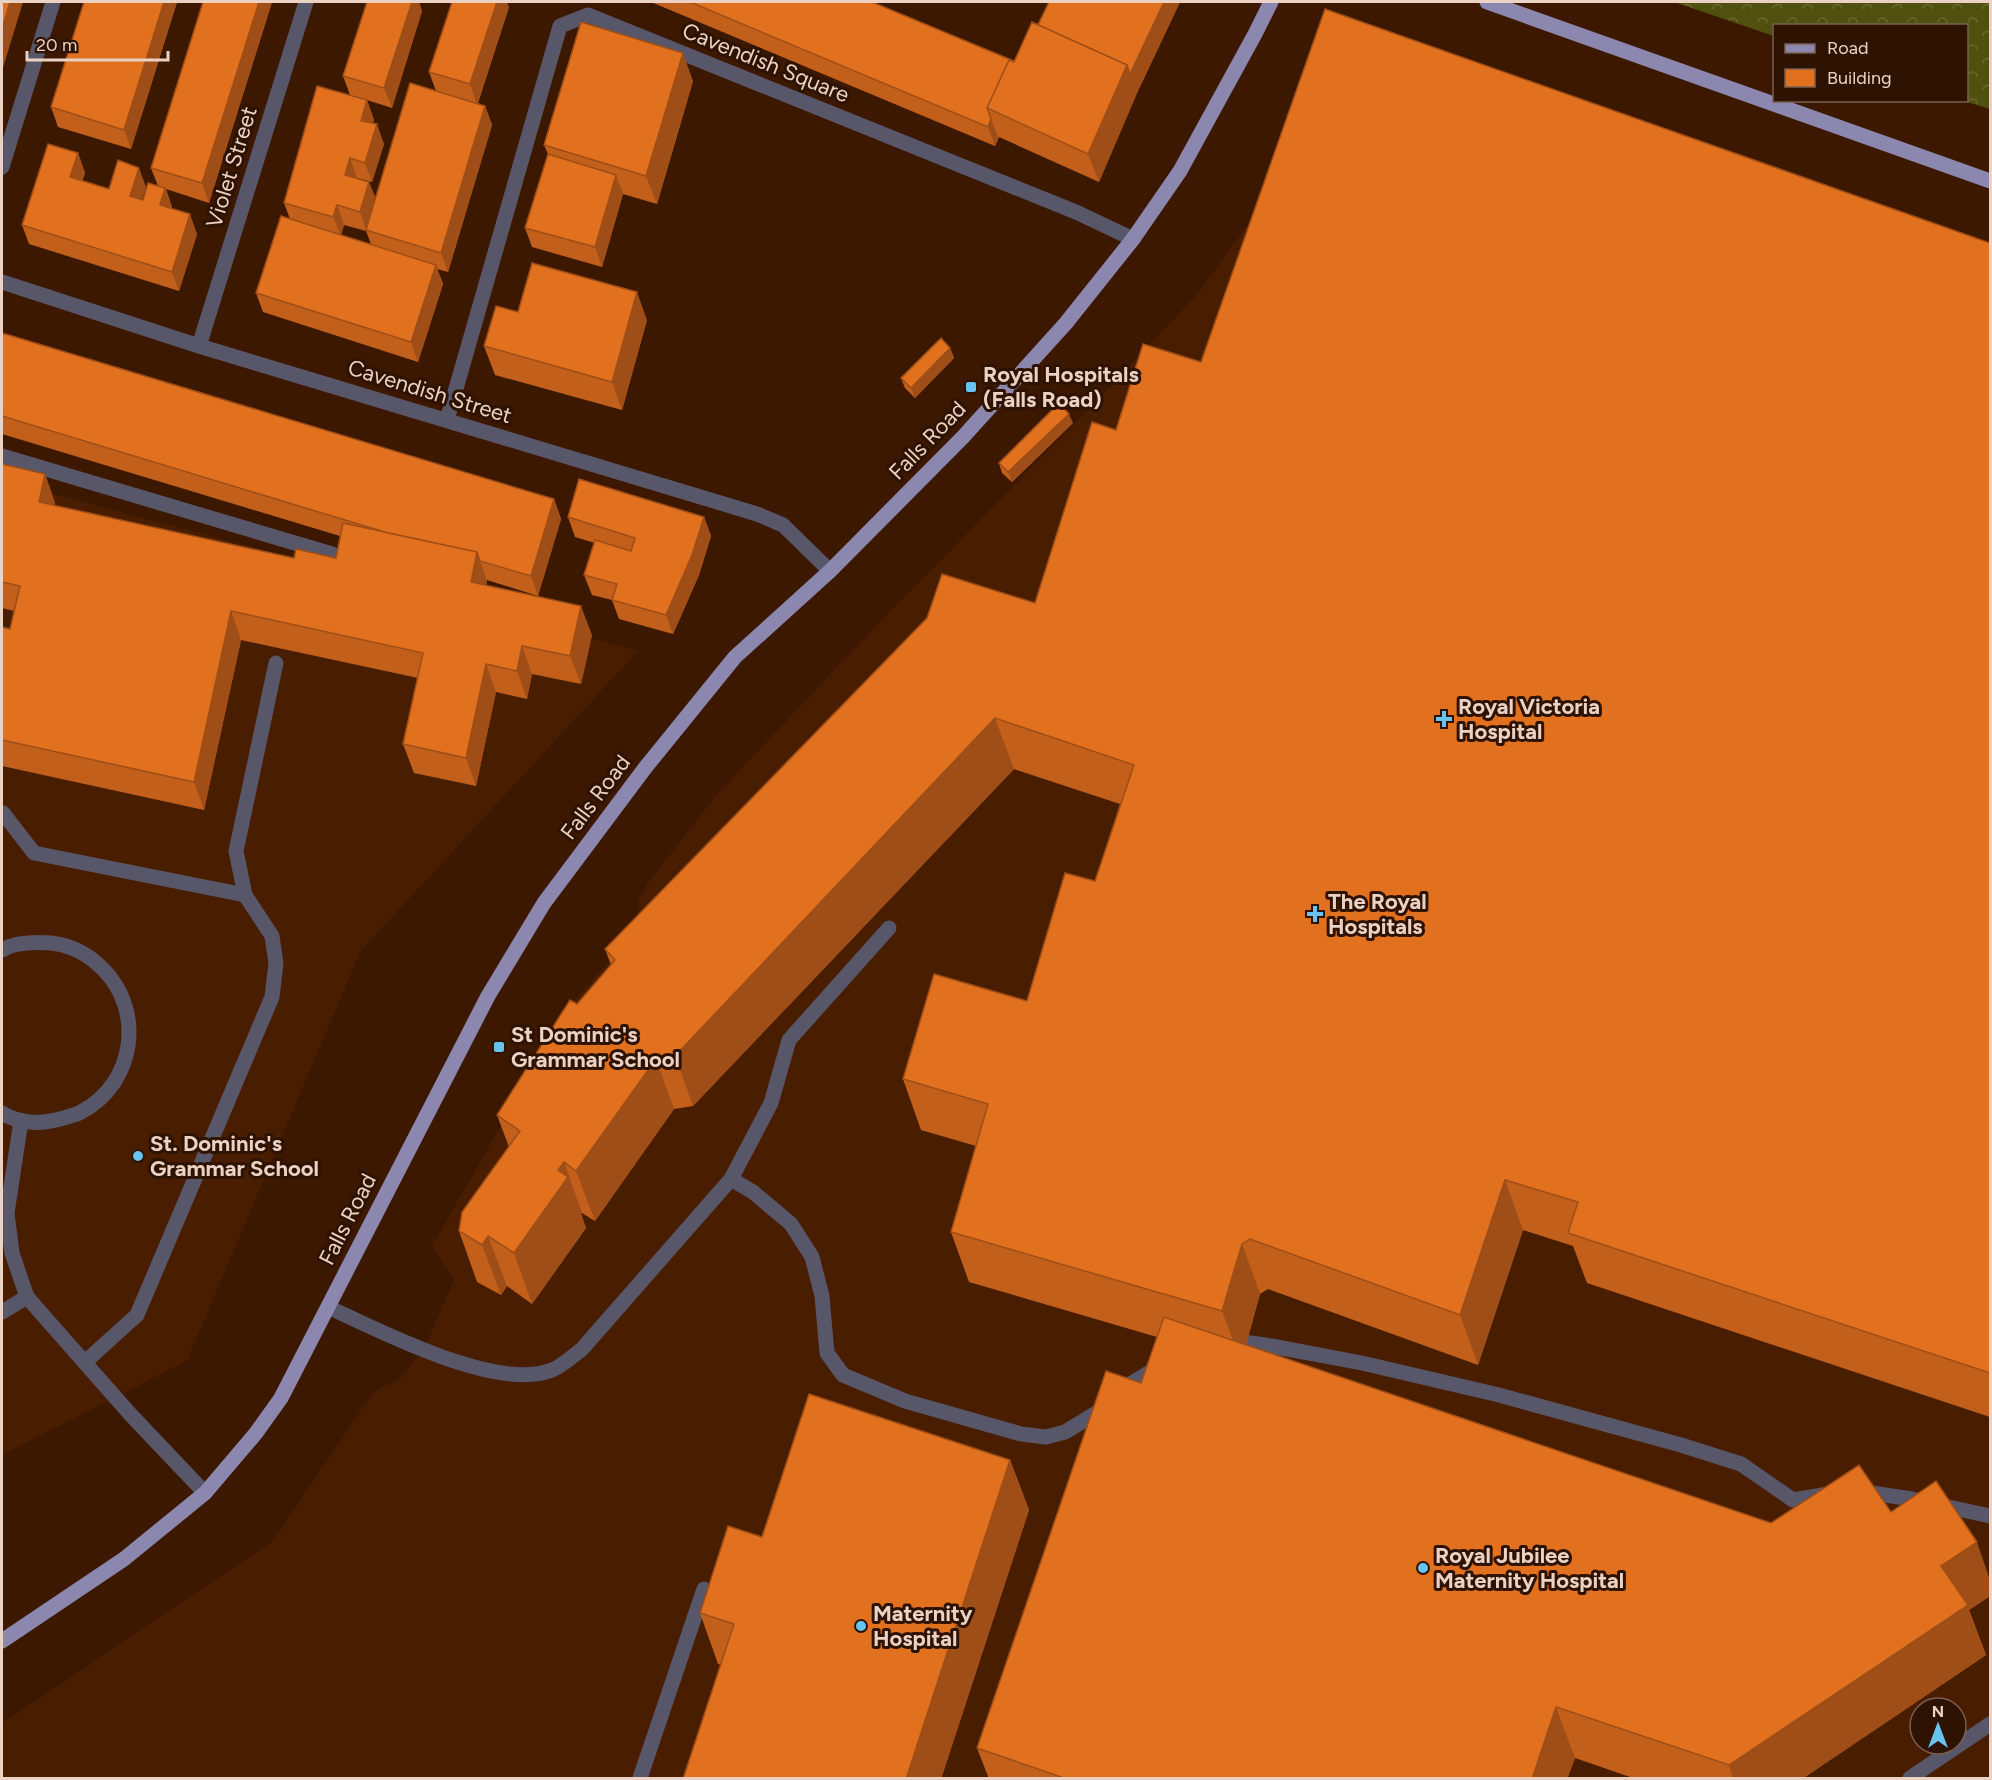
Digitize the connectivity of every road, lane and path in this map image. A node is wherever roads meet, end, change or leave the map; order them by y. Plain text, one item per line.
1 (53, 2) edge
2 (306, 2) edge
3 (1271, 2) edge
4 (1487, 2) edge
5 (2, 167) edge
6 (1990, 181) edge
7 (1133, 239) junction
8 (2, 282) edge
9 (199, 346) junction
10 (447, 420) junction
11 (2, 456) edge
12 (332, 554) dead end
13 (830, 571) junction
14 (276, 663) dead end
15 (3, 813) dead end
16 (245, 895) junction
17 (889, 928) dead end
18 (2, 950) edge
19 (2, 1113) edge
20 (21, 1121) junction
21 (731, 1179) junction
22 (27, 1297) junction
23 (328, 1307) junction
24 (2, 1312) edge
25 (1207, 1344) edge
26 (1175, 1356) edge
27 (85, 1362) junction
28 (205, 1493) junction
29 (1990, 1516) edge
30 (704, 1588) dead end
31 (2, 1641) edge
32 (1990, 1724) edge
33 (640, 1779) edge
34 (1910, 1779) edge

1 - 5 street
2 - 9 street, Violet Street
3 - 7 main road, Falls Road
4 - 6 main road
7 - 10 street, Cavendish Square
7 - 13 main road, Falls Road
8 - 9 street, Cavendish Street
9 - 10 street, Cavendish Street
10 - 13 street, Cavendish Street
11 - 12 street
13 - 23 main road, Falls Road
14 - 16 street
15 - 16 street
16 - 27 street
17 - 21 street
18 - 20 street
19 - 20 street
20 - 22 street
21 - 23 street
21 - 26 street
22 - 24 street
22 - 27 street
23 - 28 main road, Falls Road
25 - 29 street
27 - 28 street
28 - 31 main road, Falls Road
30 - 33 street
32 - 34 street

